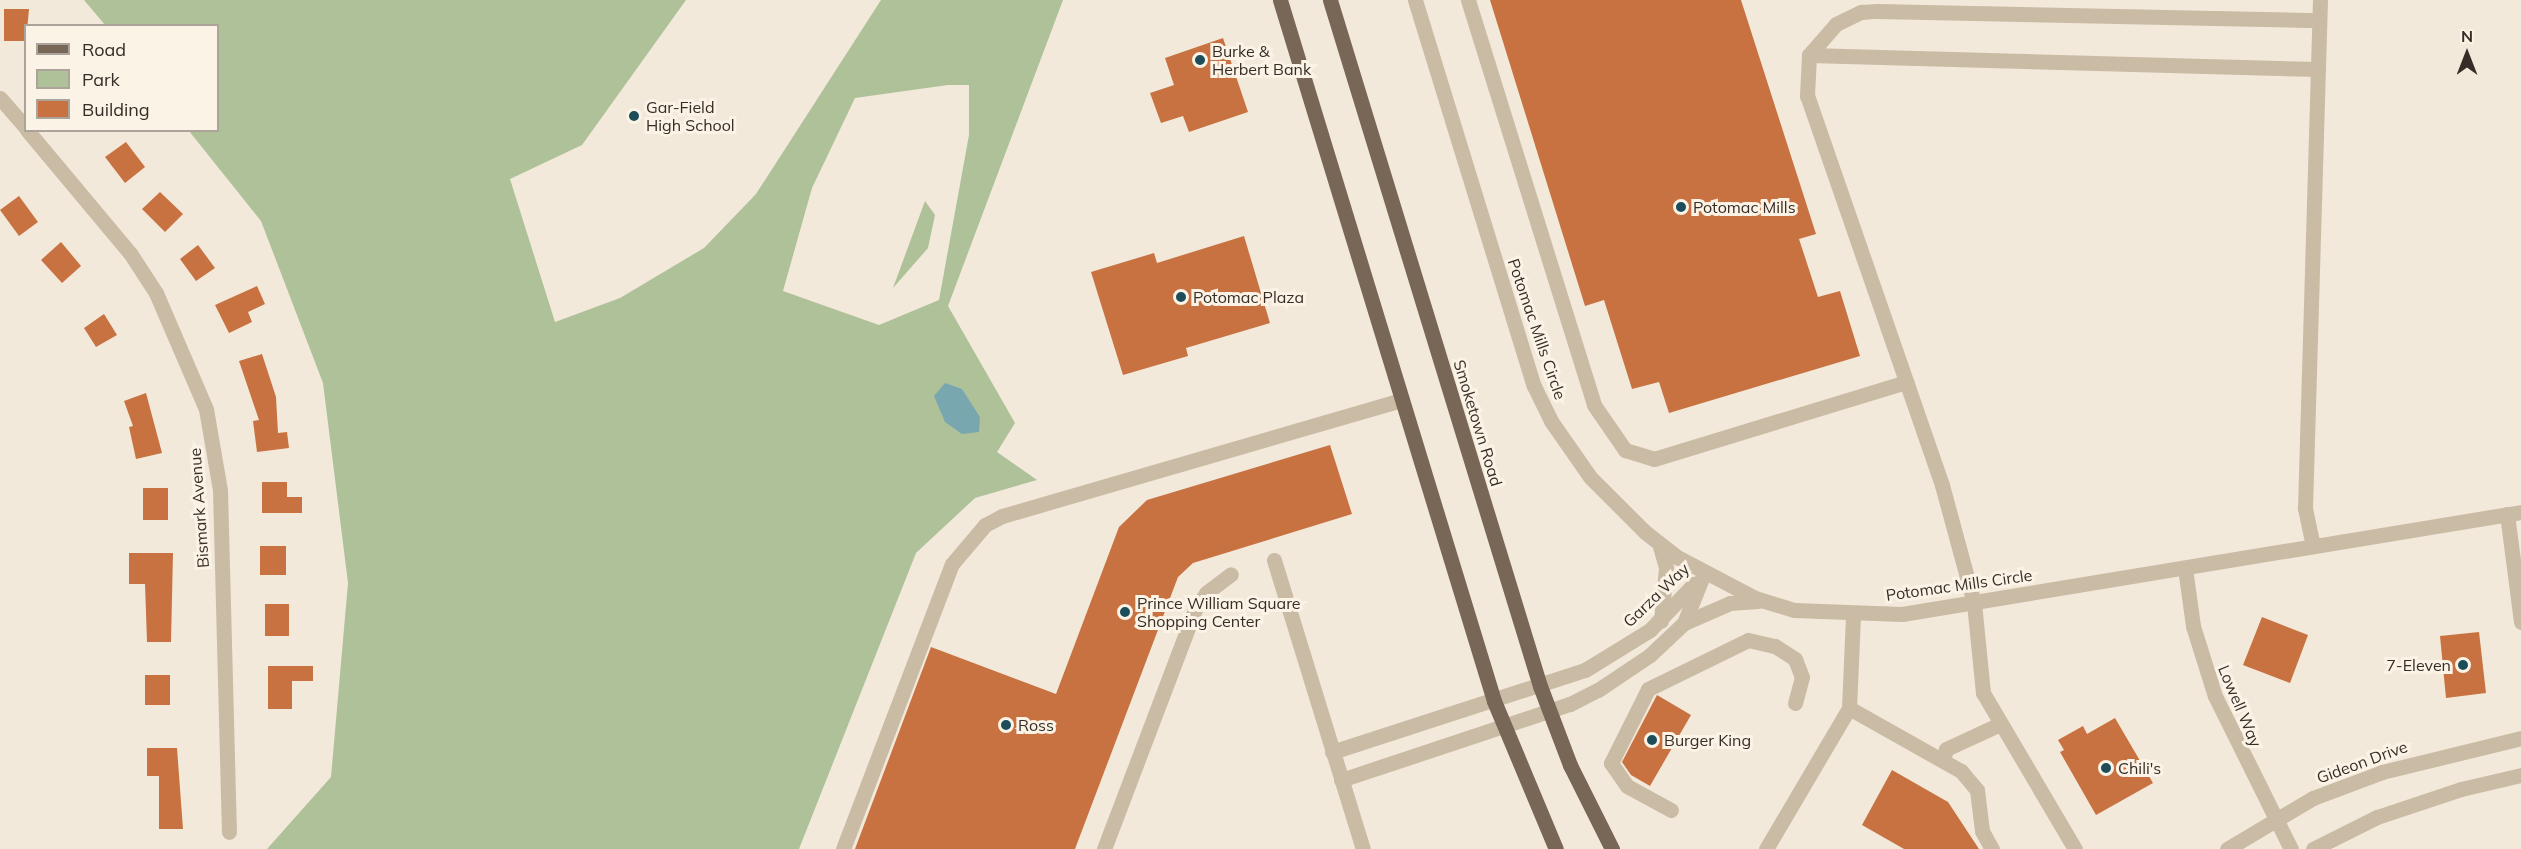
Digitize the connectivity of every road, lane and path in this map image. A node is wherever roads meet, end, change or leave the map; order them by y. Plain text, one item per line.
1 (1280, 0) edge
2 (1330, 0) edge
3 (1415, 0) edge
4 (1468, 0) edge
5 (2320, 0) edge
6 (2319, 20) junction
7 (1809, 55) junction
8 (2318, 69) junction
9 (0, 98) edge
10 (24, 127) edge
11 (28, 132) edge
12 (1906, 382) junction
13 (1402, 400) junction
14 (2514, 513) edge
15 (1659, 543) junction
16 (2313, 546) junction
17 (1274, 560) dead end
18 (2185, 568) junction
19 (1704, 573) junction
20 (1231, 574) dead end
21 (1770, 603) junction
22 (1974, 603) junction
23 (1853, 615) junction
24 (1661, 621) junction
25 (2521, 622) edge
26 (1684, 623) junction
27 (1540, 686) junction
28 (1494, 701) junction
29 (1795, 703) dead end
30 (1849, 708) junction
31 (1549, 711) junction
32 (1998, 725) junction
33 (1503, 727) junction
34 (2521, 738) edge
35 (1332, 752) junction
36 (1943, 760) junction
37 (2521, 776) edge
38 (1341, 780) junction
39 (1671, 810) dead end
40 (2274, 818) junction
41 (228, 832) dead end
42 (843, 849) edge
43 (1104, 849) edge
44 (1363, 849) edge
45 (1556, 849) edge
46 (1612, 849) edge
47 (1766, 849) edge
48 (1992, 849) edge
49 (2074, 849) edge
50 (2227, 849) edge
51 (2291, 849) edge
52 (2313, 849) edge

1 - 13 main road
2 - 27 main road, Smoketown Road
3 - 15 street, Potomac Mills Circle
4 - 12 street
5 - 6 street
6 - 7 street
6 - 8 street
7 - 8 street
7 - 12 street
8 - 16 street
9 - 10 street, Bismark Avenue
11 - 41 street, Bismark Avenue
12 - 22 street
13 - 28 main road
13 - 42 street
14 - 16 street, Potomac Mills Circle
14 - 25 street
15 - 19 street, Potomac Mills Circle
15 - 24 street
16 - 18 street, Potomac Mills Circle
17 - 35 street
18 - 22 street, Potomac Mills Circle
18 - 40 street, Lowell Way
19 - 21 street, Potomac Mills Circle
19 - 24 street, Garza Way
19 - 26 street, Garza Way
20 - 43 street
21 - 23 street, Potomac Mills Circle
21 - 26 street
22 - 23 street, Potomac Mills Circle
22 - 32 street
23 - 30 street
24 - 27 street, Garza Way
26 - 31 street, Garza Way
27 - 28 street, Garza Way
27 - 31 main road, Smoketown Road
28 - 33 main road
28 - 35 street, Garza Way
29 - 39 street
30 - 36 street
30 - 47 street
31 - 33 street, Garza Way
31 - 46 main road, Smoketown Road
32 - 36 street
32 - 49 street
33 - 38 street, Garza Way
33 - 45 main road
34 - 40 street, Gideon Drive
35 - 38 street
36 - 48 street
37 - 52 street
38 - 44 street
40 - 50 street, Gideon Drive
40 - 51 street, Lowell Way

